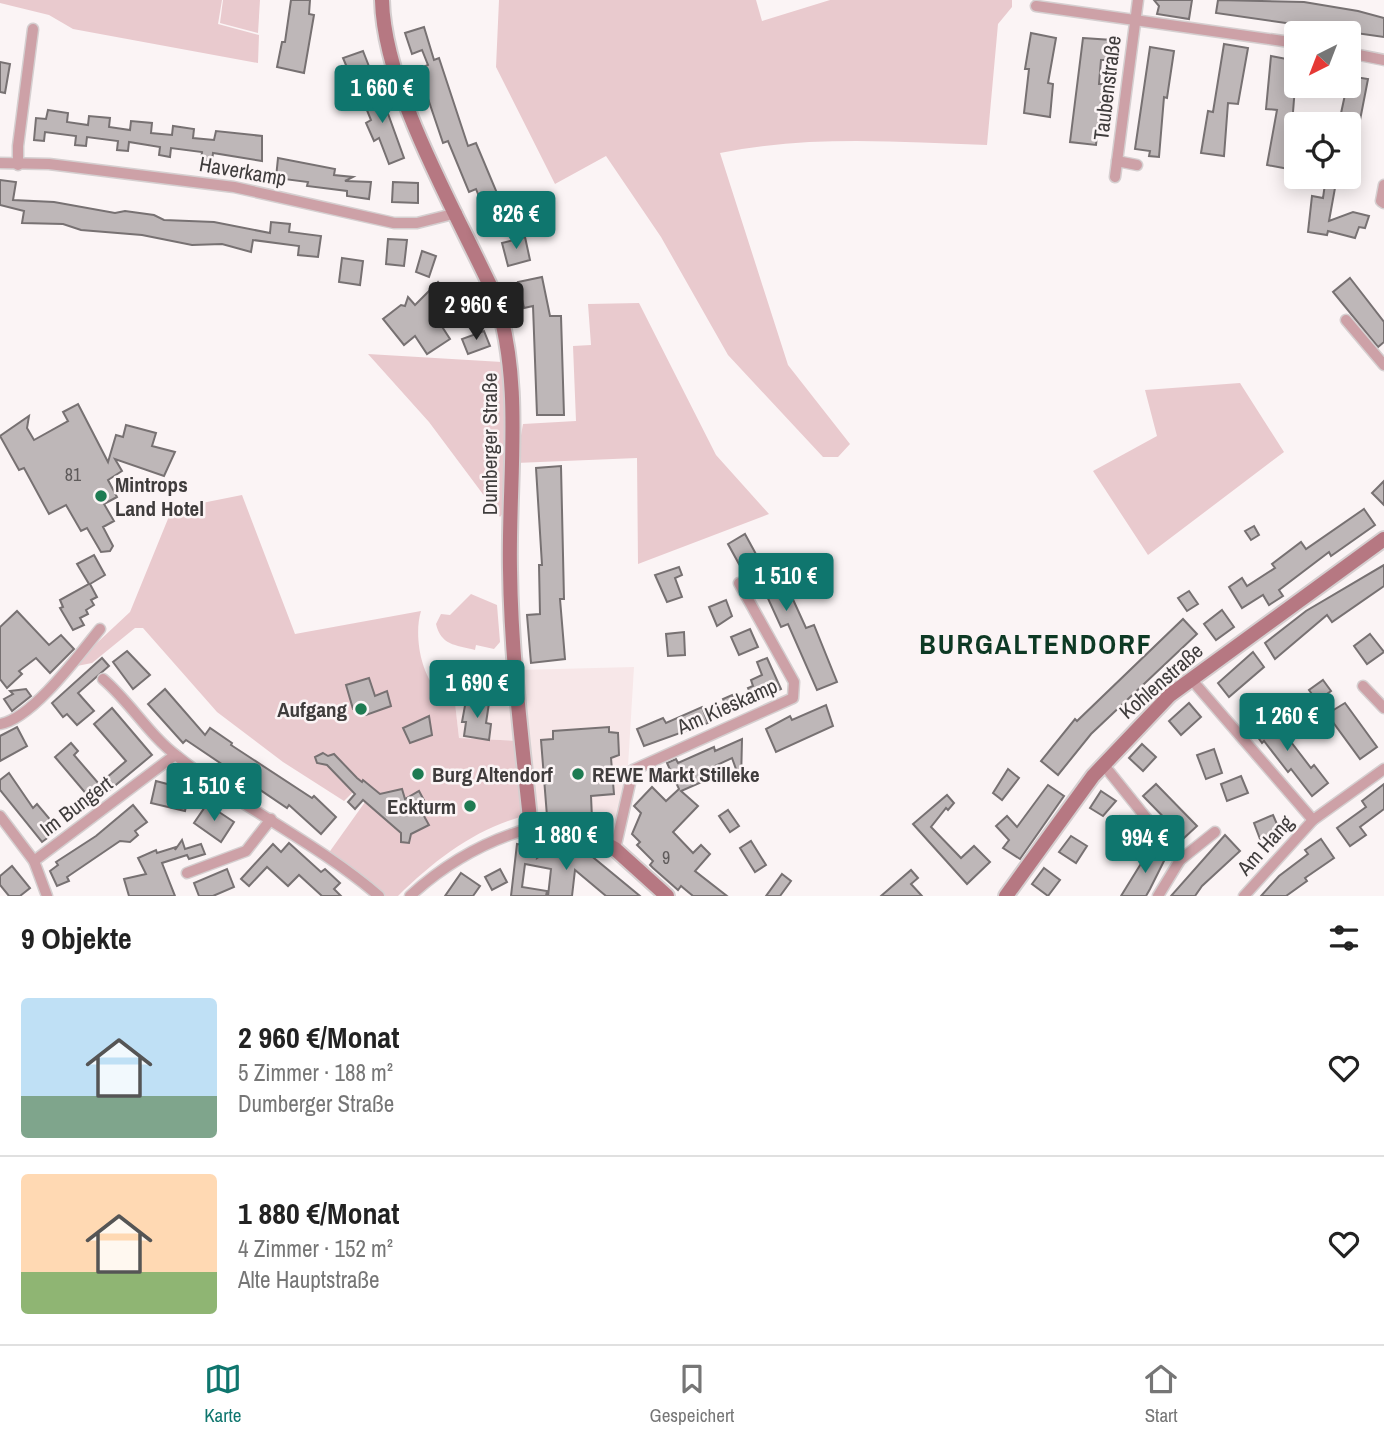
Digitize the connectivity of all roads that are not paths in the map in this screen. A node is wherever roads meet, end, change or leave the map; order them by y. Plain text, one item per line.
1 (382, 0) edge
2 (1138, 0) edge
3 (1036, 6) dead end
4 (1135, 20) junction
5 (33, 29) dead end
6 (1284, 41) edge
7 (1362, 56) edge
8 (1384, 60) edge
9 (1118, 161) junction
10 (0, 163) edge
11 (19, 165) junction
12 (1137, 165) dead end
13 (1115, 177) dead end
14 (1384, 185) edge
15 (1384, 203) edge
16 (457, 213) junction
17 (1346, 320) dead end
18 (1384, 365) edge
19 (1384, 539) edge
20 (739, 583) dead end
21 (100, 629) dead end
22 (1191, 679) junction
23 (103, 680) dead end
24 (1363, 686) dead end
25 (1384, 708) edge
26 (0, 724) edge
27 (175, 755) junction
28 (1102, 764) junction
29 (1384, 769) edge
30 (0, 816) edge
31 (271, 819) junction
32 (1313, 820) junction
33 (531, 828) junction
34 (1215, 832) dead end
35 (615, 849) junction
36 (1180, 860) junction
37 (34, 861) junction
38 (187, 873) dead end
39 (47, 896) edge
40 (379, 896) edge
41 (410, 896) edge
42 (667, 896) edge
43 (1006, 896) edge
44 (1158, 896) edge
45 (1244, 896) edge

1 - 16 main road, Dumberger Straße
2 - 4 street
3 - 4 street, Taubenstraße
4 - 6 street, Taubenstraße
4 - 9 street, Taubenstraße
5 - 11 street
7 - 8 street
9 - 12 street, Taubenstraße
9 - 13 street, Taubenstraße
10 - 11 street, Haverkamp
11 - 16 street, Haverkamp
14 - 15 street
16 - 33 main road, Dumberger Straße
17 - 18 street
19 - 22 main road, Kohlenstraße
20 - 35 street, Am Kieskamp
21 - 26 street
22 - 28 main road, Kohlenstraße
22 - 32 street, Am Hang
23 - 27 street
24 - 25 street
27 - 31 street
27 - 37 street, Im Bungert
28 - 36 street
28 - 43 main road, Kohlenstraße
29 - 32 street, Am Hang
30 - 37 street
31 - 38 street
31 - 40 street
32 - 45 street, Am Hang
33 - 35 main road
33 - 41 street
34 - 36 street
35 - 42 main road
36 - 44 street
37 - 39 street

